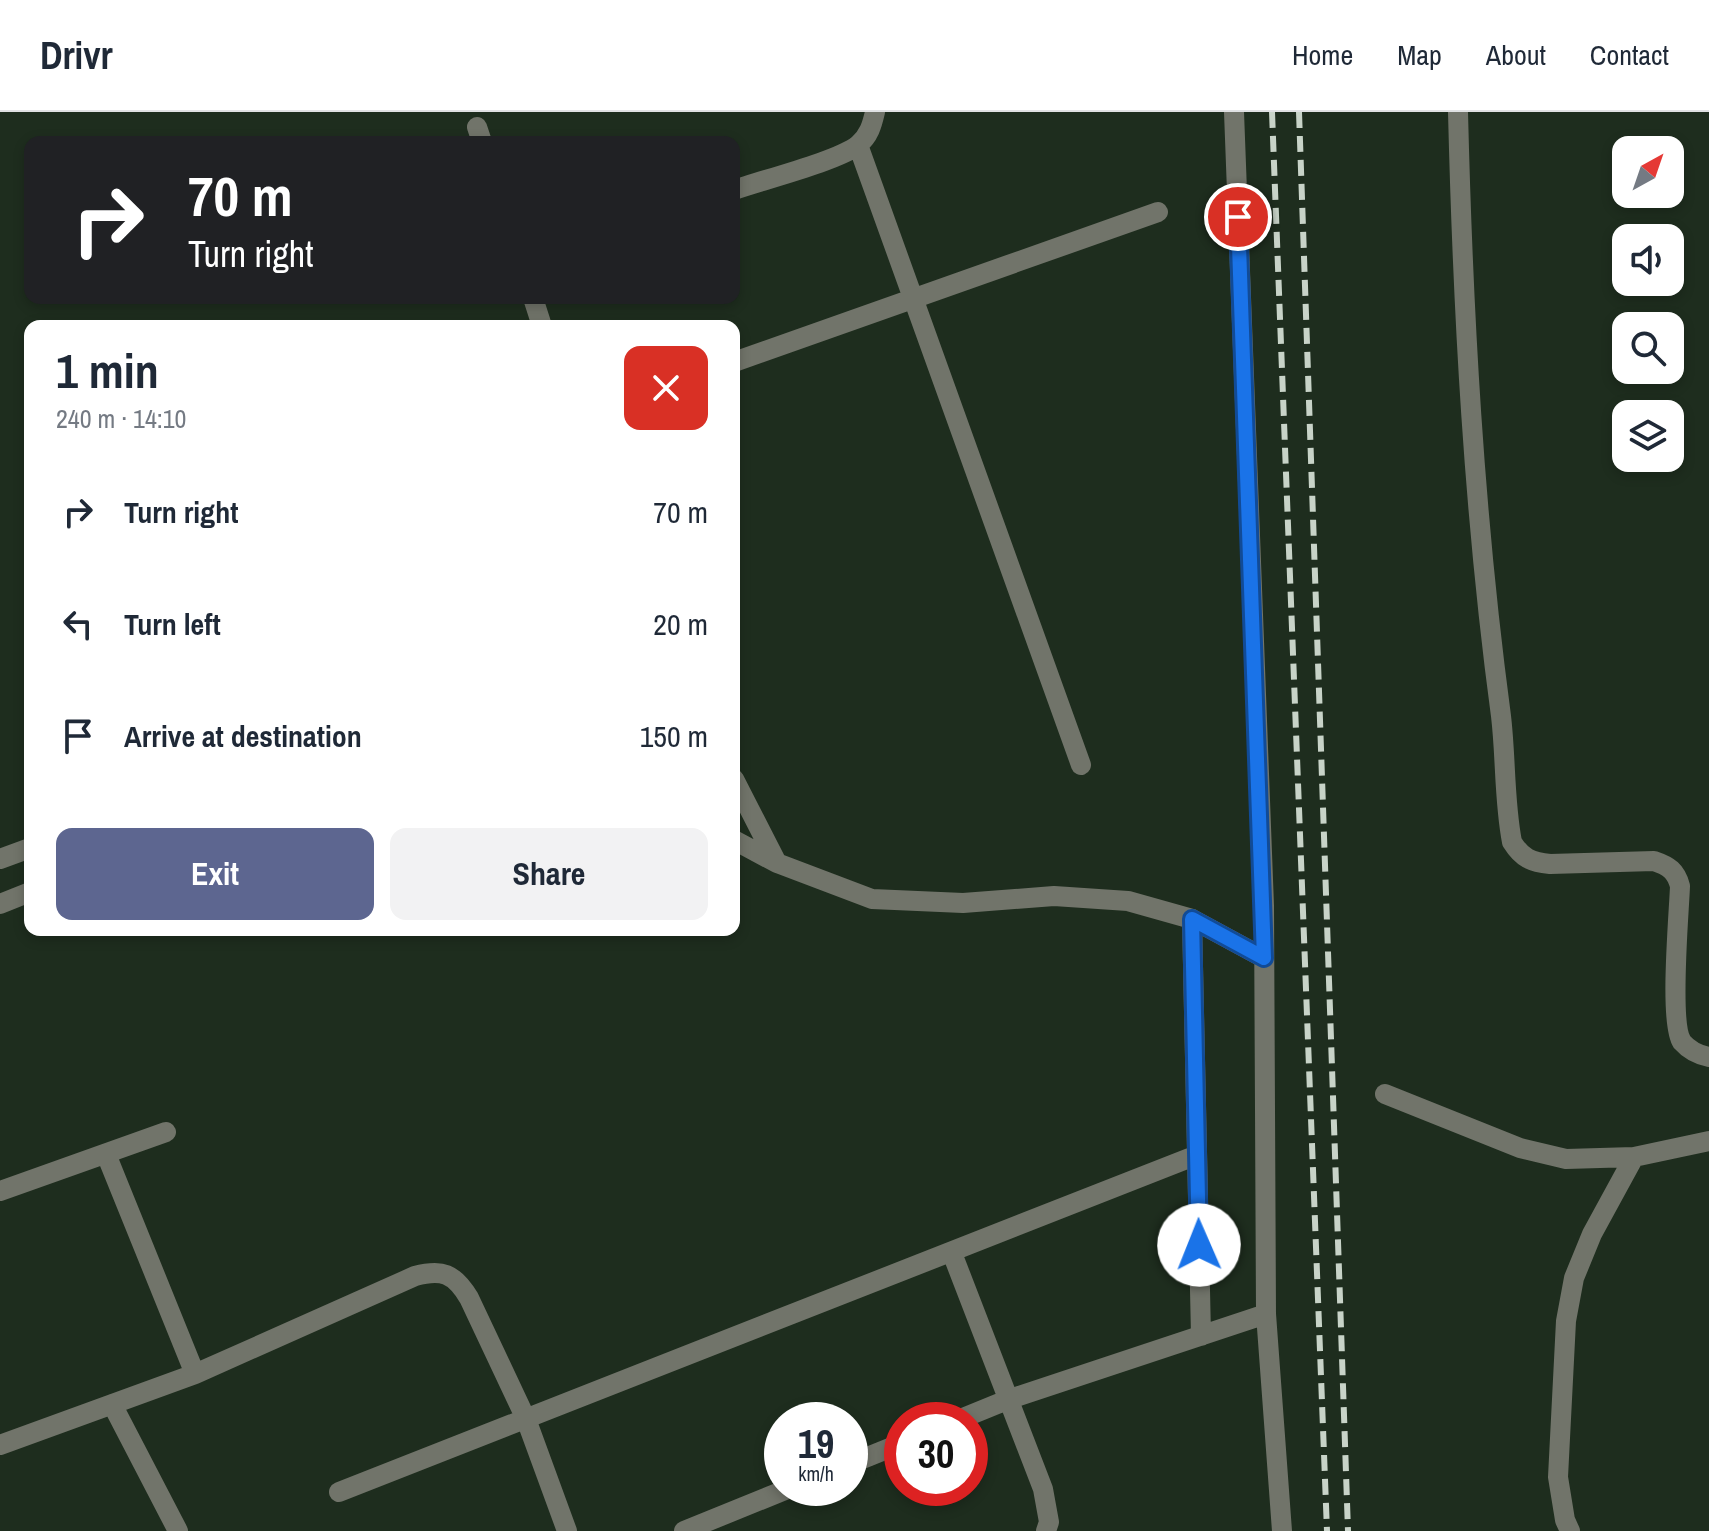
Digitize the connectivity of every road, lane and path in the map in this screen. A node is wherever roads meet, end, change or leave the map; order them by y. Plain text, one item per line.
1 (875, 112) edge
2 (1234, 112) edge
3 (1458, 112) edge
4 (858, 145) junction
5 (740, 188) edge
6 (1158, 212) dead end
7 (913, 299) junction
8 (740, 360) edge
9 (1081, 765) dead end
10 (740, 791) edge
11 (740, 843) edge
12 (24, 850) edge
13 (0, 859) edge
14 (777, 863) junction
15 (24, 894) edge
16 (0, 904) edge
17 (1192, 919) junction
18 (1264, 958) junction
19 (1709, 1057) edge
20 (1385, 1094) dead end
21 (166, 1132) dead end
22 (1709, 1141) edge
23 (106, 1154) junction
24 (1197, 1155) junction
25 (1634, 1157) junction
26 (0, 1191) edge
27 (952, 1253) junction
28 (1266, 1314) junction
29 (1201, 1336) junction
30 (195, 1374) junction
31 (1007, 1400) junction
32 (112, 1404) junction
33 (988, 1408) edge
34 (526, 1419) junction
35 (0, 1445) edge
36 (339, 1492) dead end
37 (764, 1499) edge
38 (178, 1531) edge
39 (567, 1531) edge
40 (684, 1531) edge
41 (1046, 1531) edge
42 (1282, 1531) edge
43 (1570, 1531) edge

1 - 4 street
2 - 18 street
3 - 19 street
4 - 5 street
4 - 7 street
6 - 7 street
7 - 8 street
7 - 9 street
10 - 14 street
11 - 14 street
12 - 13 street
14 - 17 street
15 - 16 street
17 - 18 street
17 - 24 street
18 - 28 street
20 - 25 street
21 - 23 street
22 - 25 street
23 - 26 street
23 - 30 street
24 - 27 street
24 - 29 street
25 - 43 street
27 - 31 street
27 - 34 street
28 - 29 street
28 - 42 street
29 - 31 street
30 - 32 street
30 - 34 street
31 - 33 street
31 - 41 street
32 - 35 street
32 - 38 street
34 - 36 street
34 - 39 street
37 - 40 street

